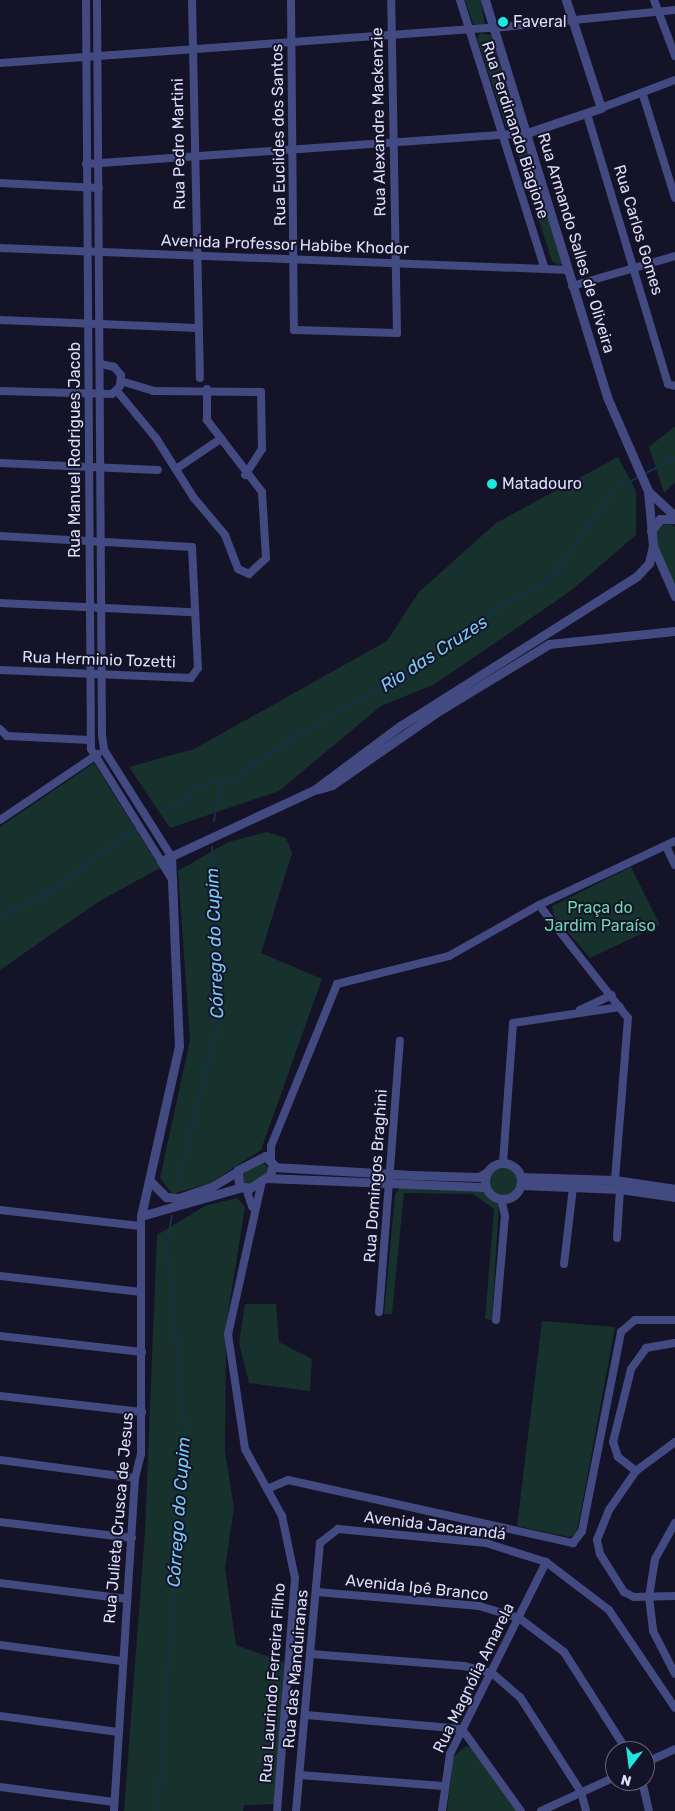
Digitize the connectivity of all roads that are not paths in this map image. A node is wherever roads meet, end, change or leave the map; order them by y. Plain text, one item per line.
1 (86, 0) edge
2 (96, 0) edge
3 (192, 0) edge
4 (290, 0) edge
5 (391, 0) edge
6 (460, 0) edge
7 (485, 0) edge
8 (566, 0) edge
9 (654, 0) edge
10 (675, 10) edge
11 (657, 12) junction
12 (572, 18) junction
13 (494, 28) junction
14 (469, 30) junction
15 (392, 35) junction
16 (291, 43) junction
17 (191, 50) junction
18 (97, 56) junction
19 (675, 56) edge
20 (87, 57) junction
21 (0, 63) edge
22 (675, 80) edge
23 (642, 95) junction
24 (601, 108) junction
25 (587, 114) junction
26 (527, 133) junction
27 (502, 137) junction
28 (391, 144) junction
29 (293, 152) junction
30 (194, 158) junction
31 (99, 162) junction
32 (86, 164) junction
33 (0, 183) edge
34 (85, 188) junction
35 (99, 188) junction
36 (675, 198) edge
37 (0, 248) edge
38 (87, 252) junction
39 (100, 252) junction
40 (195, 255) junction
41 (675, 256) edge
42 (294, 259) junction
43 (395, 263) junction
44 (634, 268) junction
45 (545, 269) junction
46 (569, 270) junction
47 (572, 286) junction
48 (0, 320) edge
49 (90, 323) junction
50 (101, 324) junction
51 (198, 328) junction
52 (396, 333) joint
53 (101, 364) junction
54 (200, 378) dead end
55 (121, 381) junction
56 (671, 385) edge
57 (207, 389) junction
58 (0, 390) edge
59 (117, 391) junction
60 (91, 396) junction
61 (100, 396) junction
62 (219, 440) junction
63 (0, 463) edge
64 (91, 467) junction
65 (102, 467) junction
66 (158, 470) dead end
67 (176, 470) junction
68 (245, 475) junction
69 (647, 488) junction
70 (675, 517) edge
71 (651, 532) junction
72 (0, 536) edge
73 (89, 543) junction
74 (100, 544) junction
75 (653, 546) junction
76 (675, 596) edge
77 (0, 603) edge
78 (89, 609) junction
79 (101, 609) junction
80 (194, 612) junction
81 (675, 631) edge
82 (0, 670) edge
83 (90, 674) junction
84 (102, 675) junction
85 (0, 729) edge
86 (90, 740) junction
87 (104, 750) junction
88 (95, 756) junction
89 (314, 790) junction
90 (0, 820) edge
91 (675, 841) edge
92 (666, 846) junction
93 (171, 856) junction
94 (161, 861) junction
95 (675, 864) edge
96 (171, 877) junction
97 (539, 905) junction
98 (612, 995) junction
99 (620, 1007) junction
100 (571, 1013) junction
101 (400, 1041) dead end
102 (271, 1146) junction
103 (257, 1158) junction
104 (503, 1162) junction
105 (272, 1164) junction
106 (238, 1170) junction
107 (486, 1173) junction
108 (264, 1179) junction
109 (390, 1179) junction
110 (615, 1180) junction
111 (150, 1181) junction
112 (521, 1181) junction
113 (485, 1187) junction
114 (573, 1187) junction
115 (244, 1188) junction
116 (620, 1188) junction
117 (675, 1189) edge
118 (675, 1197) edge
119 (501, 1199) junction
120 (0, 1210) edge
121 (253, 1212) junction
122 (141, 1216) junction
123 (140, 1226) junction
124 (617, 1238) dead end
125 (564, 1264) dead end
126 (0, 1276) edge
127 (141, 1292) junction
128 (379, 1312) dead end
129 (496, 1320) dead end
130 (675, 1320) edge
131 (0, 1336) edge
132 (675, 1342) edge
133 (142, 1352) junction
134 (0, 1396) edge
135 (142, 1412) junction
136 (675, 1442) edge
137 (0, 1460) edge
138 (636, 1471) junction
139 (134, 1478) junction
140 (267, 1488) junction
141 (0, 1522) edge
142 (675, 1523) edge
143 (330, 1532) joint
144 (132, 1538) junction
145 (546, 1562) junction
146 (0, 1583) edge
147 (317, 1592) junction
148 (649, 1596) junction
149 (675, 1596) edge
150 (127, 1599) junction
151 (519, 1618) junction
152 (0, 1645) edge
153 (311, 1654) junction
154 (121, 1661) junction
155 (492, 1673) junction
156 (675, 1674) edge
157 (675, 1708) edge
158 (306, 1715) junction
159 (0, 1716) edge
160 (462, 1729) junction
161 (118, 1732) junction
162 (621, 1741) edge
163 (675, 1749) edge
164 (655, 1758) edge
165 (300, 1775) junction
166 (605, 1781) edge
167 (444, 1786) junction
168 (0, 1787) edge
169 (644, 1791) edge
170 (580, 1792) junction
171 (114, 1802) junction
172 (114, 1811) edge
173 (277, 1811) edge
174 (296, 1811) edge
175 (442, 1811) edge
176 (521, 1811) edge
177 (541, 1811) edge
178 (586, 1811) edge
179 (649, 1811) edge

1 - 20 street, Rua Manuel Rodrigues Jacob
2 - 18 street, Rua Manuel Rodrigues Jacob
3 - 17 street, Rua Pedro Martini
4 - 16 street, Rua Euclides dos Santos
5 - 15 street, Rua Alexandre Mackenzie
6 - 14 street, Rua Ferdinando Biagione
7 - 13 street, Rua Armando Salles de Oliveira
8 - 12 street
9 - 11 street
10 - 11 street
11 - 12 street
11 - 19 street
12 - 13 street
12 - 24 street
13 - 14 street
13 - 26 street, Rua Armando Salles de Oliveira
14 - 15 street
14 - 27 street, Rua Ferdinando Biagione
15 - 16 street
15 - 28 street, Rua Alexandre Mackenzie
16 - 17 street
16 - 29 street, Rua Euclides dos Santos
17 - 18 street
17 - 30 street, Rua Pedro Martini
18 - 20 street
18 - 31 street, Rua Manuel Rodrigues Jacob
20 - 21 street
20 - 32 street, Rua Manuel Rodrigues Jacob
22 - 23 street
23 - 24 street
23 - 36 street
24 - 25 street
25 - 26 street
25 - 44 street, Rua Carlos Gomes
26 - 27 street
26 - 46 street, Rua Armando Salles de Oliveira
27 - 28 street
27 - 45 street, Rua Ferdinando Biagione
28 - 29 street
28 - 43 street, Rua Alexandre Mackenzie
29 - 30 street
29 - 42 street, Rua Euclides dos Santos
30 - 31 street
30 - 40 street, Rua Pedro Martini
31 - 32 street
31 - 35 street, Rua Manuel Rodrigues Jacob
32 - 34 street, Rua Manuel Rodrigues Jacob
33 - 34 street
34 - 35 street
34 - 38 street, Rua Manuel Rodrigues Jacob
35 - 39 street, Rua Manuel Rodrigues Jacob
37 - 38 street, Avenida Professor Habibe Khodor
38 - 39 street, Avenida Professor Habibe Khodor
38 - 49 street, Rua Manuel Rodrigues Jacob
39 - 40 street, Avenida Professor Habibe Khodor
39 - 50 street, Rua Manuel Rodrigues Jacob
40 - 42 street, Avenida Professor Habibe Khodor
40 - 51 street, Rua Pedro Martini
41 - 44 street
42 - 43 street, Avenida Professor Habibe Khodor
42 - 52 street, Rua Euclides dos Santos
43 - 45 street, Avenida Professor Habibe Khodor
43 - 52 street, Rua Alexandre Mackenzie
44 - 47 street
44 - 56 street, Rua Carlos Gomes
45 - 46 street, Avenida Professor Habibe Khodor
46 - 47 street, Rua Armando Salles de Oliveira
47 - 69 street, Rua Armando Salles de Oliveira
48 - 49 street
49 - 50 street
49 - 60 street, Rua Manuel Rodrigues Jacob
50 - 51 street
50 - 53 street, Rua Manuel Rodrigues Jacob
51 - 54 street, Rua Pedro Martini
53 - 55 street
53 - 61 street, Rua Manuel Rodrigues Jacob
55 - 57 street
55 - 59 street
57 - 62 street
57 - 68 street
58 - 60 street
59 - 61 street
59 - 67 street
60 - 61 street
60 - 64 street, Rua Manuel Rodrigues Jacob
61 - 65 street, Rua Manuel Rodrigues Jacob
62 - 67 street
62 - 68 street
63 - 64 street
64 - 65 street
64 - 73 street, Rua Manuel Rodrigues Jacob
65 - 66 street
65 - 74 street, Rua Manuel Rodrigues Jacob
67 - 68 street
69 - 70 street
69 - 71 street
70 - 71 street
71 - 75 street
72 - 73 street
73 - 74 street
73 - 78 street, Rua Manuel Rodrigues Jacob
74 - 79 street, Rua Manuel Rodrigues Jacob
74 - 80 street
75 - 76 street
75 - 89 street
77 - 78 street
78 - 79 street
78 - 83 street, Rua Manuel Rodrigues Jacob
79 - 80 street
79 - 84 street, Rua Manuel Rodrigues Jacob
80 - 84 street, Rua Herminio Tozetti
81 - 89 street
82 - 83 street, Rua Herminio Tozetti
83 - 84 street, Rua Herminio Tozetti
83 - 86 street, Rua Manuel Rodrigues Jacob
84 - 87 street, Rua Manuel Rodrigues Jacob
85 - 86 street
86 - 88 street, Rua Manuel Rodrigues Jacob
87 - 88 street
87 - 93 street
88 - 90 street
88 - 94 street, Rua Manuel Rodrigues Jacob
89 - 93 street
91 - 92 street
92 - 95 street
92 - 97 street
93 - 94 street
93 - 96 street, Rua Manuel Rodrigues Jacob
94 - 96 street, Rua Manuel Rodrigues Jacob
96 - 111 street, Rua Manuel Rodrigues Jacob
97 - 98 street
97 - 102 street
98 - 99 street
98 - 100 street
99 - 100 street
99 - 110 street
100 - 104 street
101 - 109 street, Rua Domingos Braghini
102 - 103 street
102 - 105 street
103 - 105 street
103 - 106 street
104 - 107 street
104 - 112 street
105 - 108 street
105 - 109 street
106 - 111 street
106 - 115 street
107 - 109 street
107 - 113 street
108 - 109 street
108 - 115 street
108 - 121 street, Rua Laurindo Ferreira Filho
109 - 113 street
109 - 128 street, Rua Domingos Braghini
110 - 112 street
110 - 117 street
111 - 122 street, Rua Manuel Rodrigues Jacob
112 - 114 street
112 - 119 street
113 - 119 street
114 - 116 street
114 - 125 street
115 - 121 street
115 - 122 street
116 - 118 street
116 - 124 street
119 - 129 street
120 - 123 street
121 - 140 street, Rua Laurindo Ferreira Filho
122 - 123 street, Rua Manuel Rodrigues Jacob
123 - 127 street, Rua Julieta Crusca de Jesus
126 - 127 street
127 - 133 street, Rua Julieta Crusca de Jesus
130 - 140 street
131 - 133 street
132 - 138 street
133 - 135 street, Rua Julieta Crusca de Jesus
134 - 135 street
135 - 139 street, Rua Julieta Crusca de Jesus
136 - 138 street
137 - 139 street
138 - 148 street
139 - 144 street, Rua Julieta Crusca de Jesus
140 - 173 street, Rua Laurindo Ferreira Filho
141 - 144 street
142 - 148 street
143 - 145 street, Avenida Jacarandá
143 - 147 street, Rua das Manduiranas
144 - 150 street, Rua Julieta Crusca de Jesus
145 - 151 street, Rua Magnólia Amarela
145 - 157 street, Avenida Jacarandá
146 - 150 street
147 - 151 street, Avenida Ipê Branco
147 - 153 street, Rua das Manduiranas
148 - 149 street
148 - 156 street
150 - 154 street, Rua Julieta Crusca de Jesus
151 - 155 street, Rua Magnólia Amarela
151 - 162 street, Avenida Ipê Branco
152 - 154 street
153 - 155 street
153 - 158 street, Rua das Manduiranas
154 - 161 street, Rua Julieta Crusca de Jesus
155 - 160 street, Rua Magnólia Amarela
155 - 170 street
158 - 160 street
158 - 165 street, Rua das Manduiranas
159 - 161 street
160 - 167 street, Rua Magnólia Amarela
160 - 176 street
161 - 171 street, Rua Julieta Crusca de Jesus
163 - 164 street
165 - 167 street
165 - 174 street, Rua das Manduiranas
166 - 170 street
167 - 175 street, Rua Magnólia Amarela
168 - 171 street
169 - 179 street
170 - 177 street
170 - 178 street
171 - 172 street, Rua Julieta Crusca de Jesus

